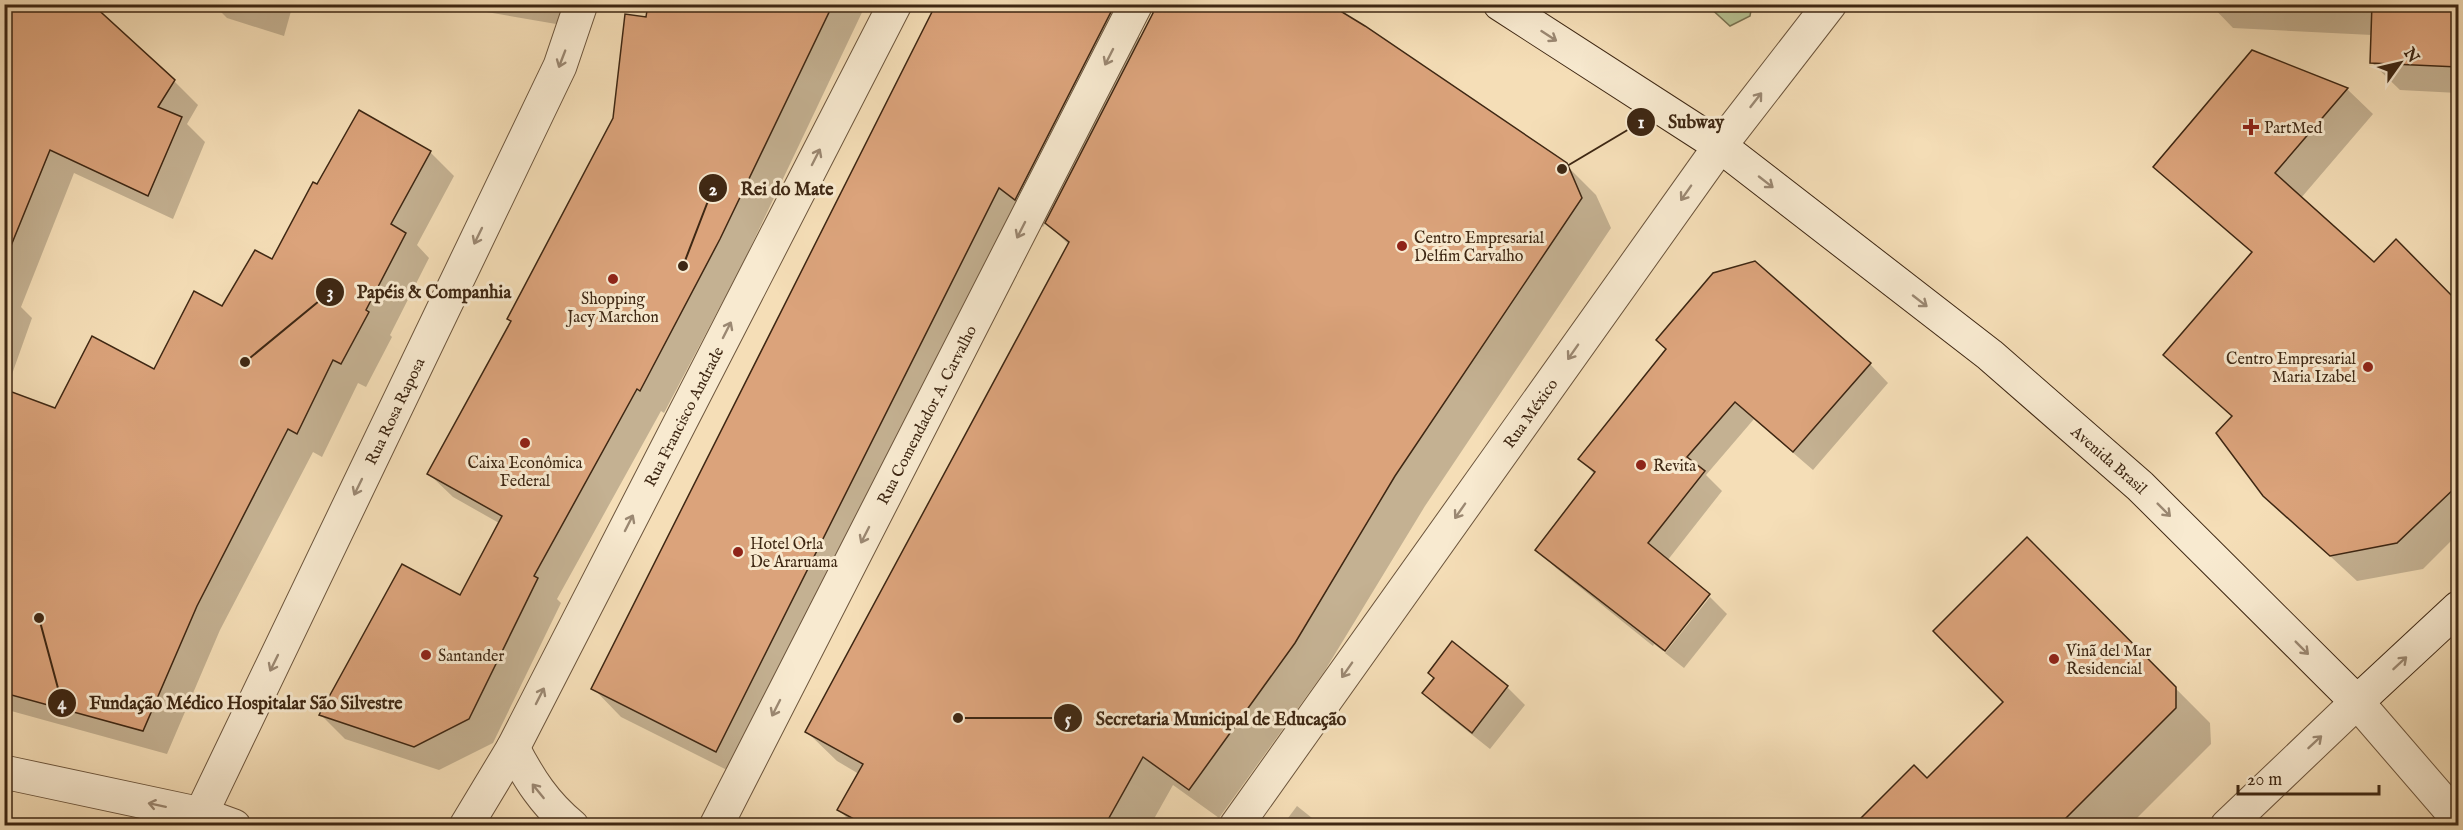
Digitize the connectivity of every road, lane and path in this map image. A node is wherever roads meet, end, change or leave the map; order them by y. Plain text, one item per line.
1 (582, 4) edge
2 (895, 4) edge
3 (1136, 4) edge
4 (1500, 4) edge
5 (1830, 4) edge
6 (1720, 146) junction
7 (2458, 608) edge
8 (2357, 702) junction
9 (513, 748) junction
10 (4, 772) edge
11 (201, 814) junction
12 (2458, 819) edge
13 (234, 825) edge
14 (466, 825) edge
15 (572, 825) edge
16 (716, 825) edge
17 (1236, 825) edge
18 (2227, 825) edge

1 -> 11 street, Rua Rosa Raposa
9 -> 2 street, Rua Francisco Andrade
3 -> 16 street, Rua Comendador A. Carvalho
4 -> 6 street, Avenida Brasil
6 -> 5 street, Rua México
6 -> 8 street, Avenida Brasil
6 -> 17 street, Rua México
8 -> 7 street
8 - 12 street, Avenida Brasil
18 -> 8 street
9 - 14 street, Rua Francisco Andrade
15 -> 9 street
11 -> 10 street
11 - 13 street

